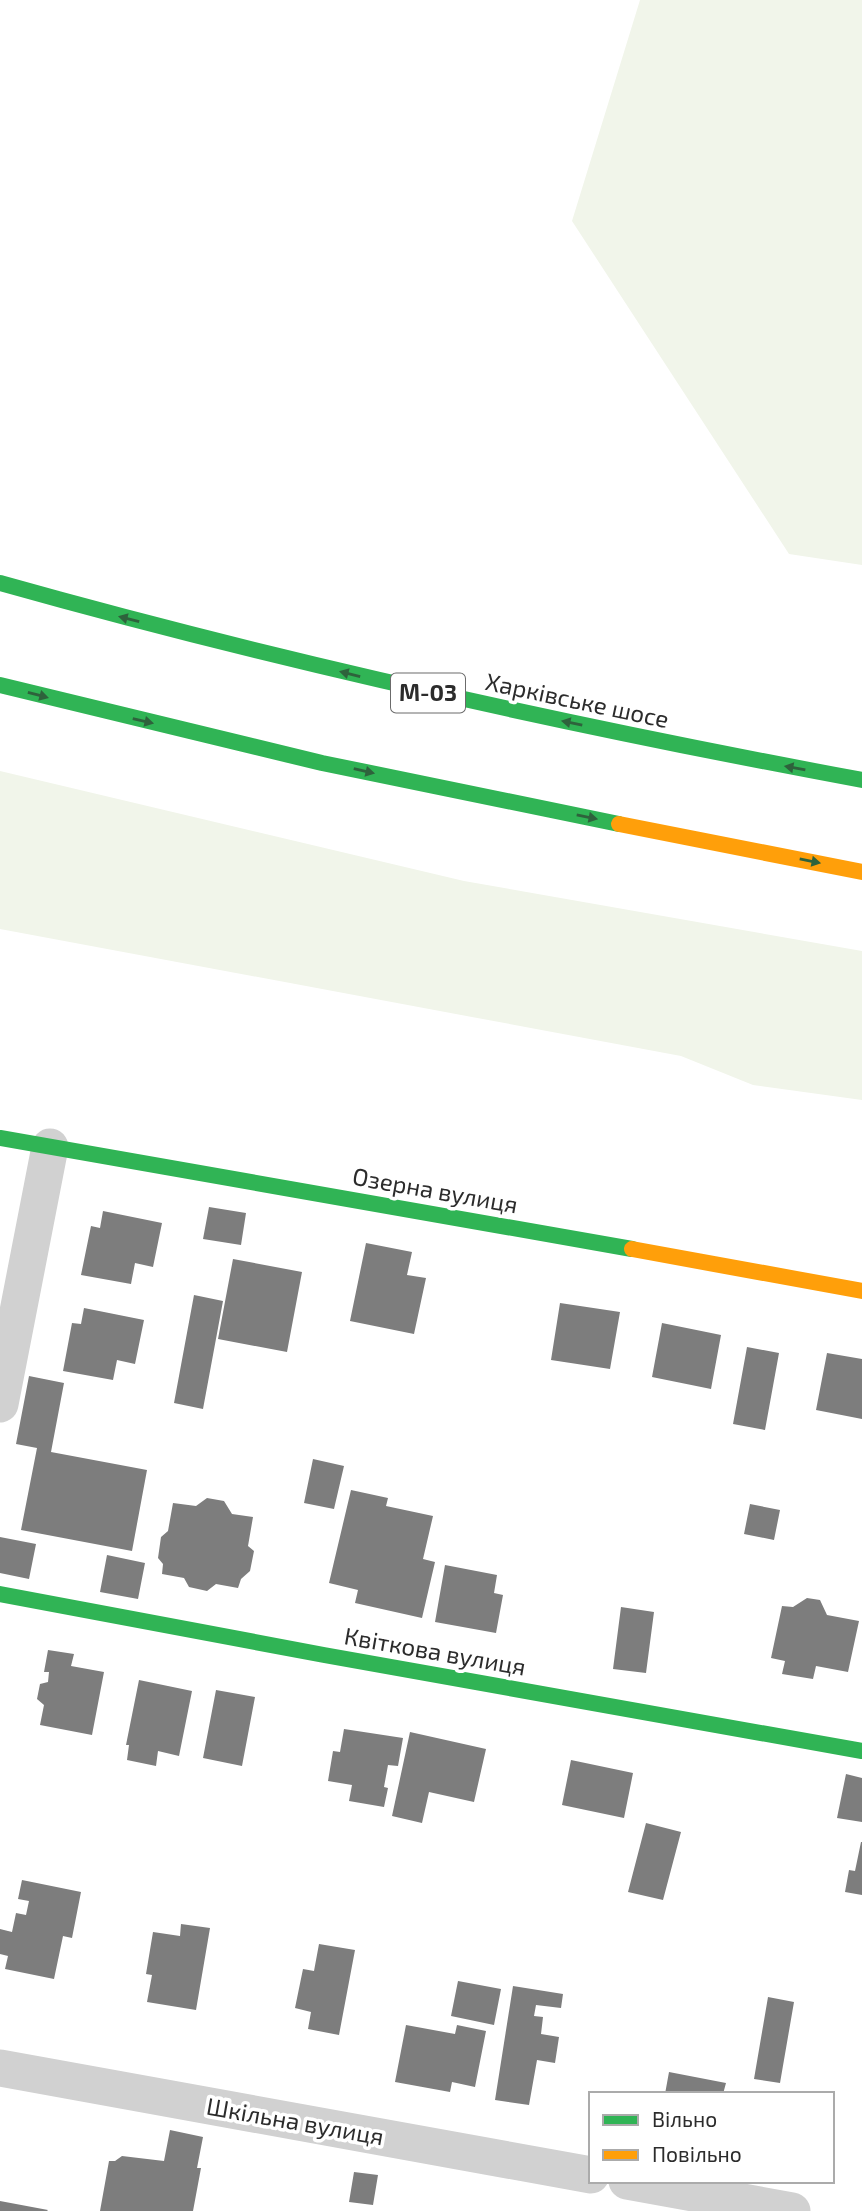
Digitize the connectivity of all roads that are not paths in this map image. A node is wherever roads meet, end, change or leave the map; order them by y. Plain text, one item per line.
1 (0, 583) edge
2 (0, 685) edge
3 (862, 780) edge
4 (862, 872) edge
5 (0, 1138) edge
6 (50, 1147) junction
7 (862, 1291) edge
8 (0, 1404) edge
9 (0, 1594) edge
10 (862, 1751) edge
11 (0, 2068) edge
12 (589, 2175) edge
13 (638, 2183) edge
14 (792, 2211) edge

3 -> 1 main road, Харківське шосе / М-03
2 -> 4 main road
5 - 6 main road, Озерна вулиця
6 - 7 main road, Озерна вулиця
6 - 8 street
9 - 10 main road, Квіткова вулиця
11 - 12 street, Шкільна вулиця
13 - 14 street

